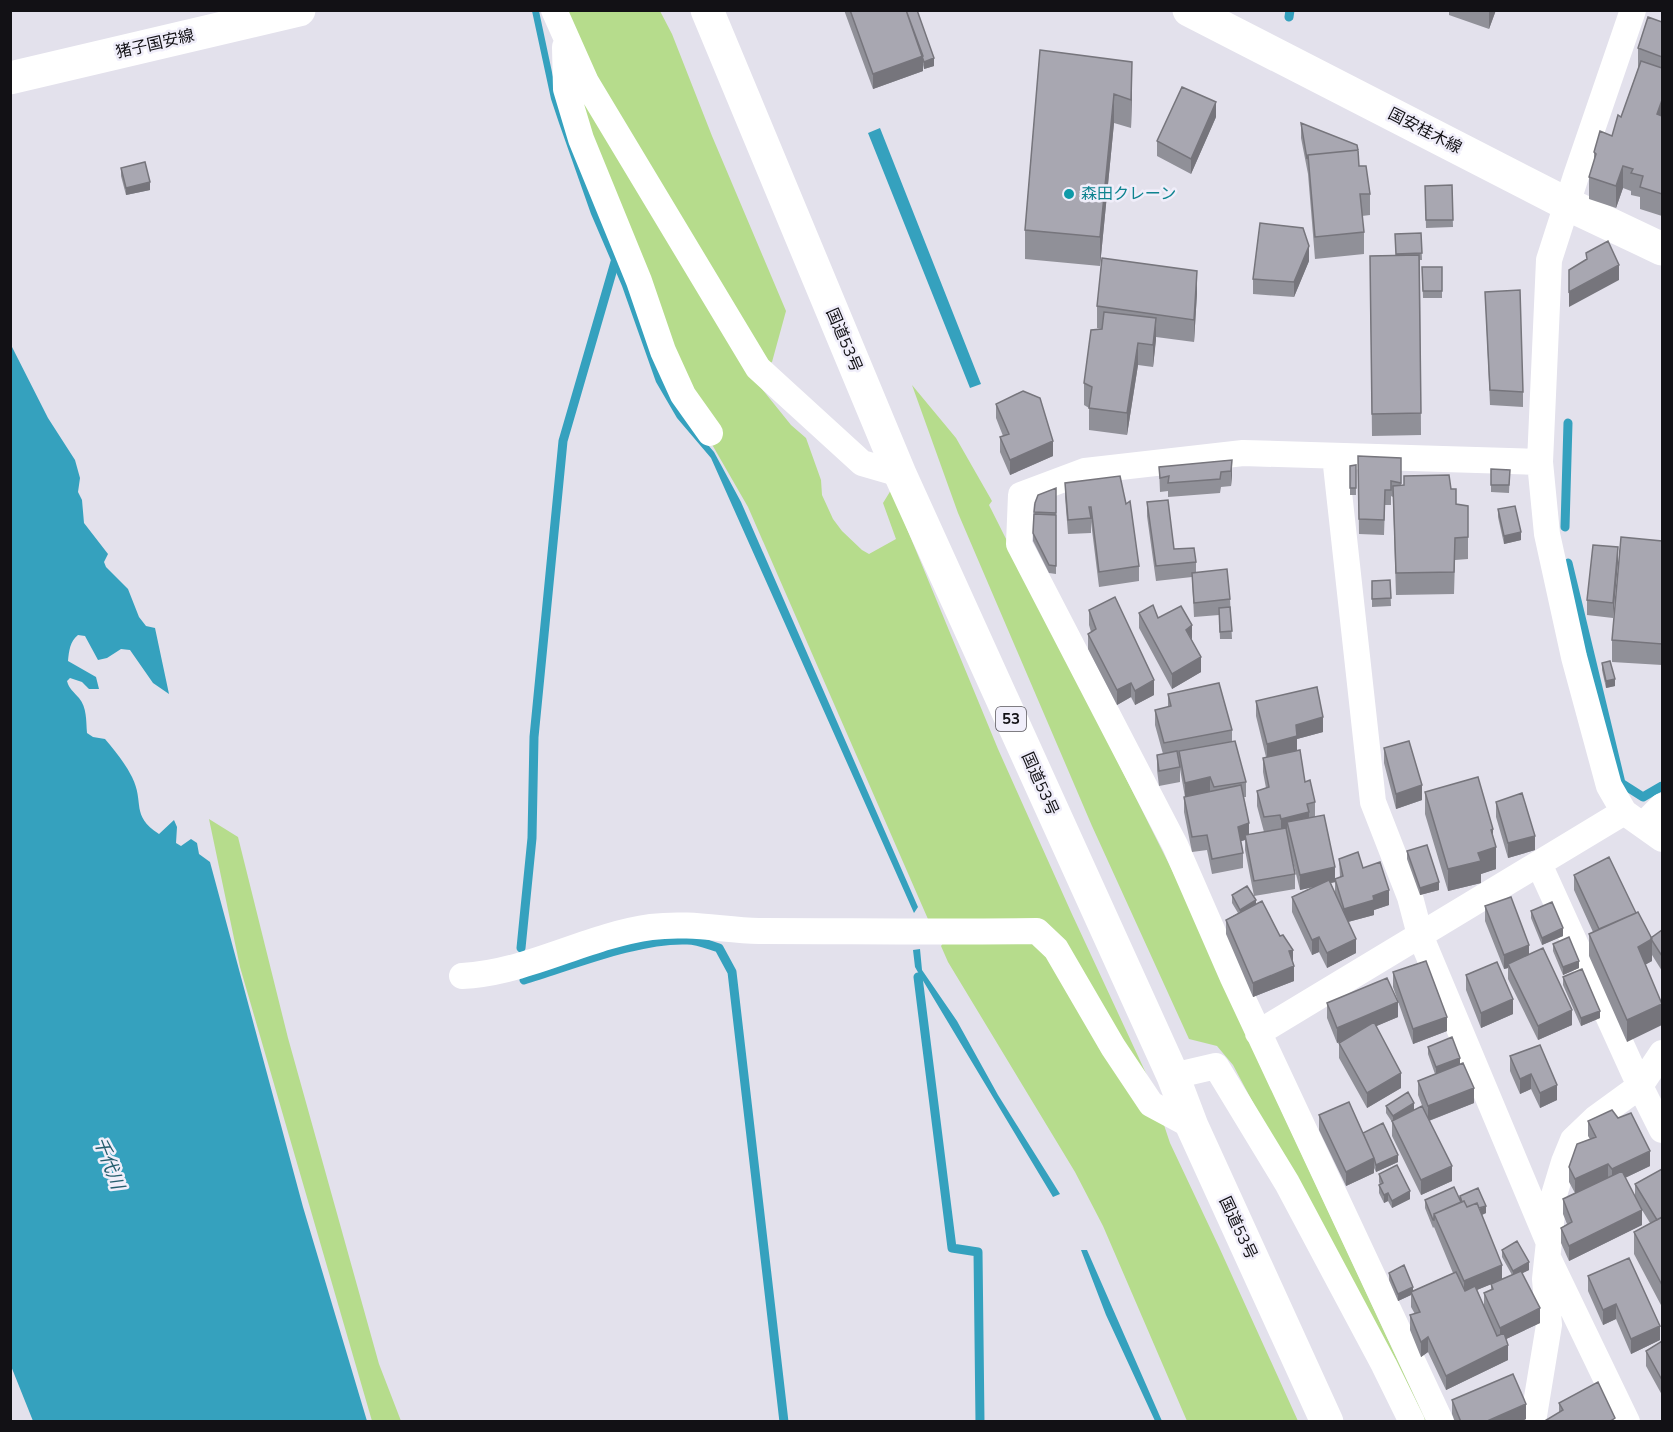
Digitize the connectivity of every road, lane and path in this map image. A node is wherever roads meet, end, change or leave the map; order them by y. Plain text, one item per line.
1 (299, 10) edge
2 (554, 10) edge
3 (707, 10) edge
4 (1189, 10) edge
5 (1633, 10) edge
6 (565, 36) junction
7 (10, 78) edge
8 (1567, 204) junction
9 (1662, 249) edge
10 (710, 433) dead end
11 (1335, 456) junction
12 (1540, 462) junction
13 (900, 474) junction
14 (1662, 806) edge
15 (1643, 826) edge
16 (1539, 864) junction
17 (1420, 935) junction
18 (462, 976) dead end
19 (1258, 1033) junction
20 (1662, 1053) edge
21 (1173, 1076) junction
22 (1640, 1086) junction
23 (1192, 1126) junction
24 (1662, 1130) edge
25 (1549, 1250) junction
26 (1327, 1422) edge
27 (1412, 1422) edge
28 (1441, 1422) edge
29 (1533, 1422) edge
30 (1627, 1422) edge

1 - 7 main road, 猪子国安線
2 - 6 street
3 - 13 main road, 国道53号 / 53
4 - 8 main road, 国安桂木線
5 - 8 street
6 - 10 street
6 - 13 street
8 - 9 main road, 国安桂木線
8 - 12 street
11 - 12 street
11 - 17 street
11 - 19 street
12 - 15 street
13 - 21 main road, 国道53号 / 53
14 - 15 street
15 - 16 street
16 - 17 street
16 - 22 street
17 - 19 street
17 - 25 street
18 - 23 street
19 - 28 street
20 - 22 street
21 - 23 main road, 国道53号 / 53
21 - 27 street
22 - 24 street
22 - 25 street
23 - 26 main road, 国道53号 / 53
25 - 29 street
25 - 30 street

